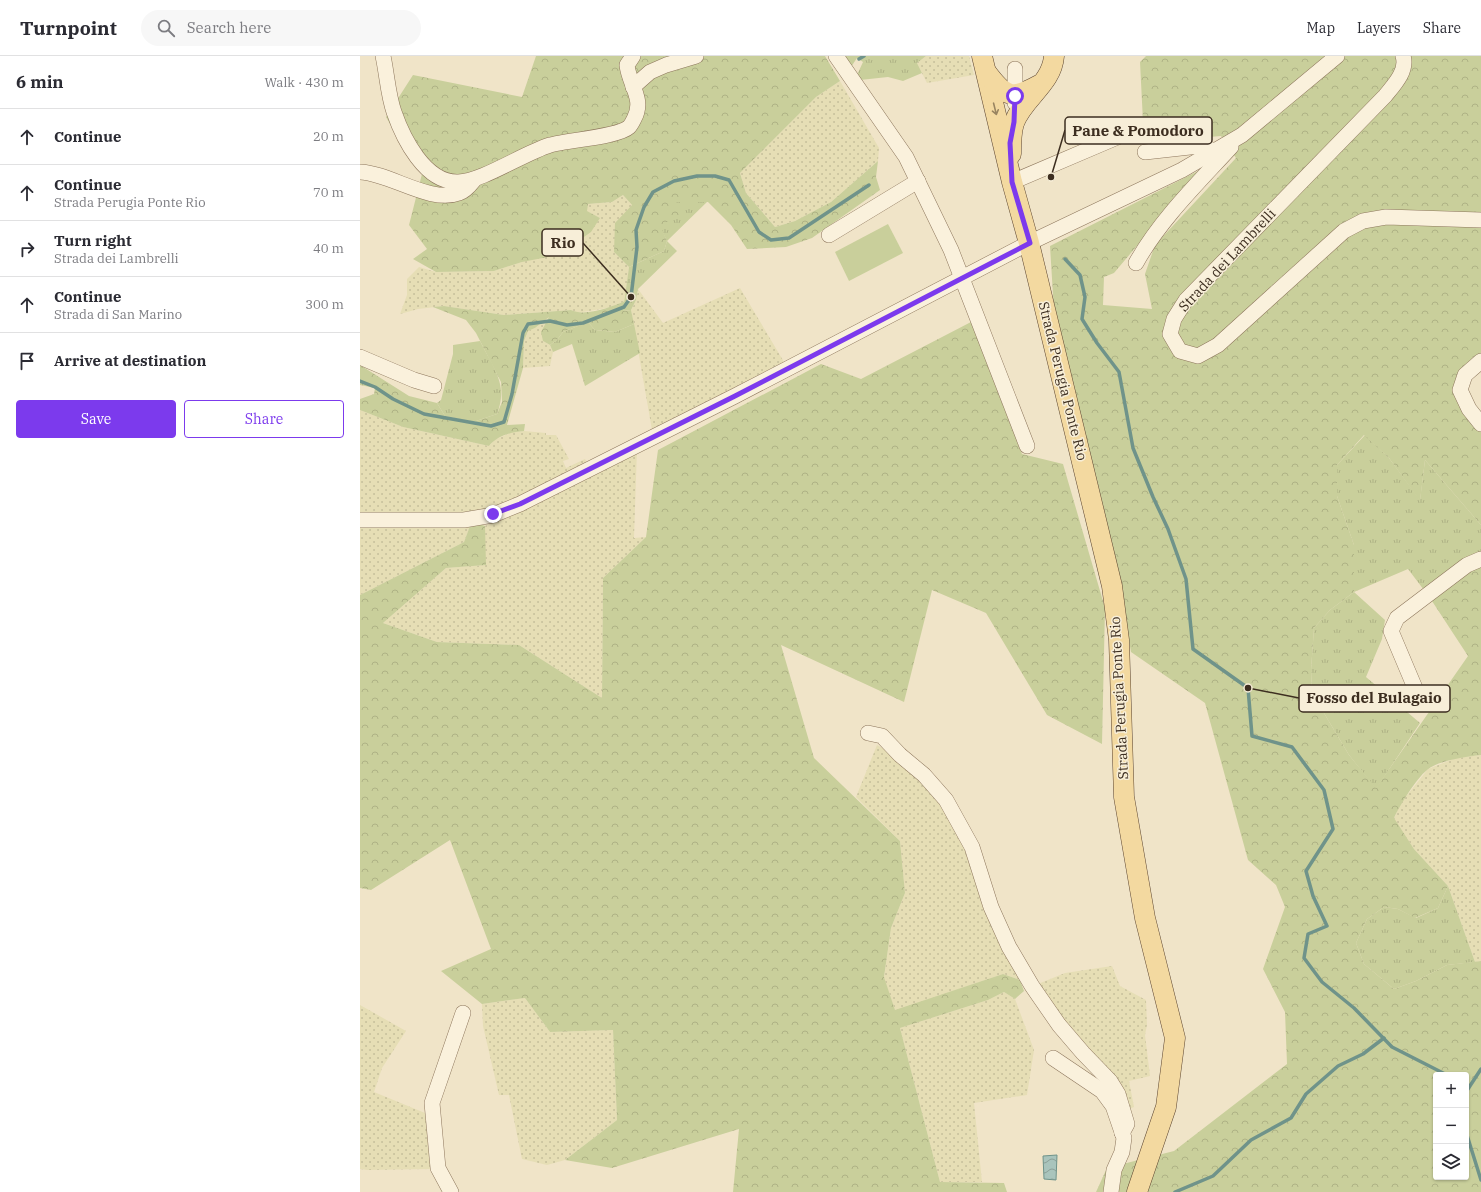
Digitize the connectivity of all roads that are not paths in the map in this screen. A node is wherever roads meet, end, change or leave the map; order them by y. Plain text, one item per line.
1 (383, 56) edge
2 (633, 56) edge
3 (696, 56) edge
4 (836, 56) edge
5 (1054, 56) edge
6 (1337, 56) edge
7 (1404, 56) edge
8 (984, 64) edge
9 (1015, 70) dead end
10 (1044, 82) junction
11 (633, 87) junction
12 (1015, 96) junction
13 (1014, 122) junction
14 (1242, 135) junction
15 (1120, 136) dead end
16 (1215, 151) junction
17 (1145, 152) dead end
18 (360, 172) edge
19 (476, 178) junction
20 (918, 181) junction
21 (1012, 182) junction
22 (1481, 220) edge
23 (829, 235) dead end
24 (1030, 243) junction
25 (1136, 263) dead end
26 (961, 279) junction
27 (360, 357) edge
28 (1481, 361) edge
29 (434, 386) dead end
30 (1481, 424) edge
31 (1027, 446) dead end
32 (360, 520) edge
33 (1481, 559) edge
34 (1418, 695) dead end
35 (868, 733) dead end
36 (463, 1013) dead end
37 (1053, 1058) dead end
38 (1122, 1133) junction
39 (451, 1192) edge
40 (1112, 1192) edge
41 (1137, 1192) edge

1 - 19 street
2 - 11 street
3 - 11 street
4 - 20 street
5 - 10 main road, Strada Perugia Ponte Rio
6 - 14 street
7 - 22 street, Strada dei Lambrelli
8 - 12 main road, Strada Perugia Ponte Rio
8 -> 21 main road, Strada Perugia Ponte Rio
9 - 12 street
10 - 12 main road
10 - 13 main road, Strada Perugia Ponte Rio
11 - 19 street
12 - 13 street
13 - 21 main road, Strada Perugia Ponte Rio
14 - 16 street
14 - 25 street
15 - 21 street
16 - 17 street
16 - 24 street
18 - 19 street
20 - 23 street
20 - 26 street
21 - 24 main road, Strada Perugia Ponte Rio
24 - 26 street
24 - 41 main road, Strada Perugia Ponte Rio
26 - 31 street
26 - 32 street
27 - 29 street
28 - 30 street
33 - 34 street
35 - 38 street
36 - 39 street
37 - 38 street
38 - 40 street

